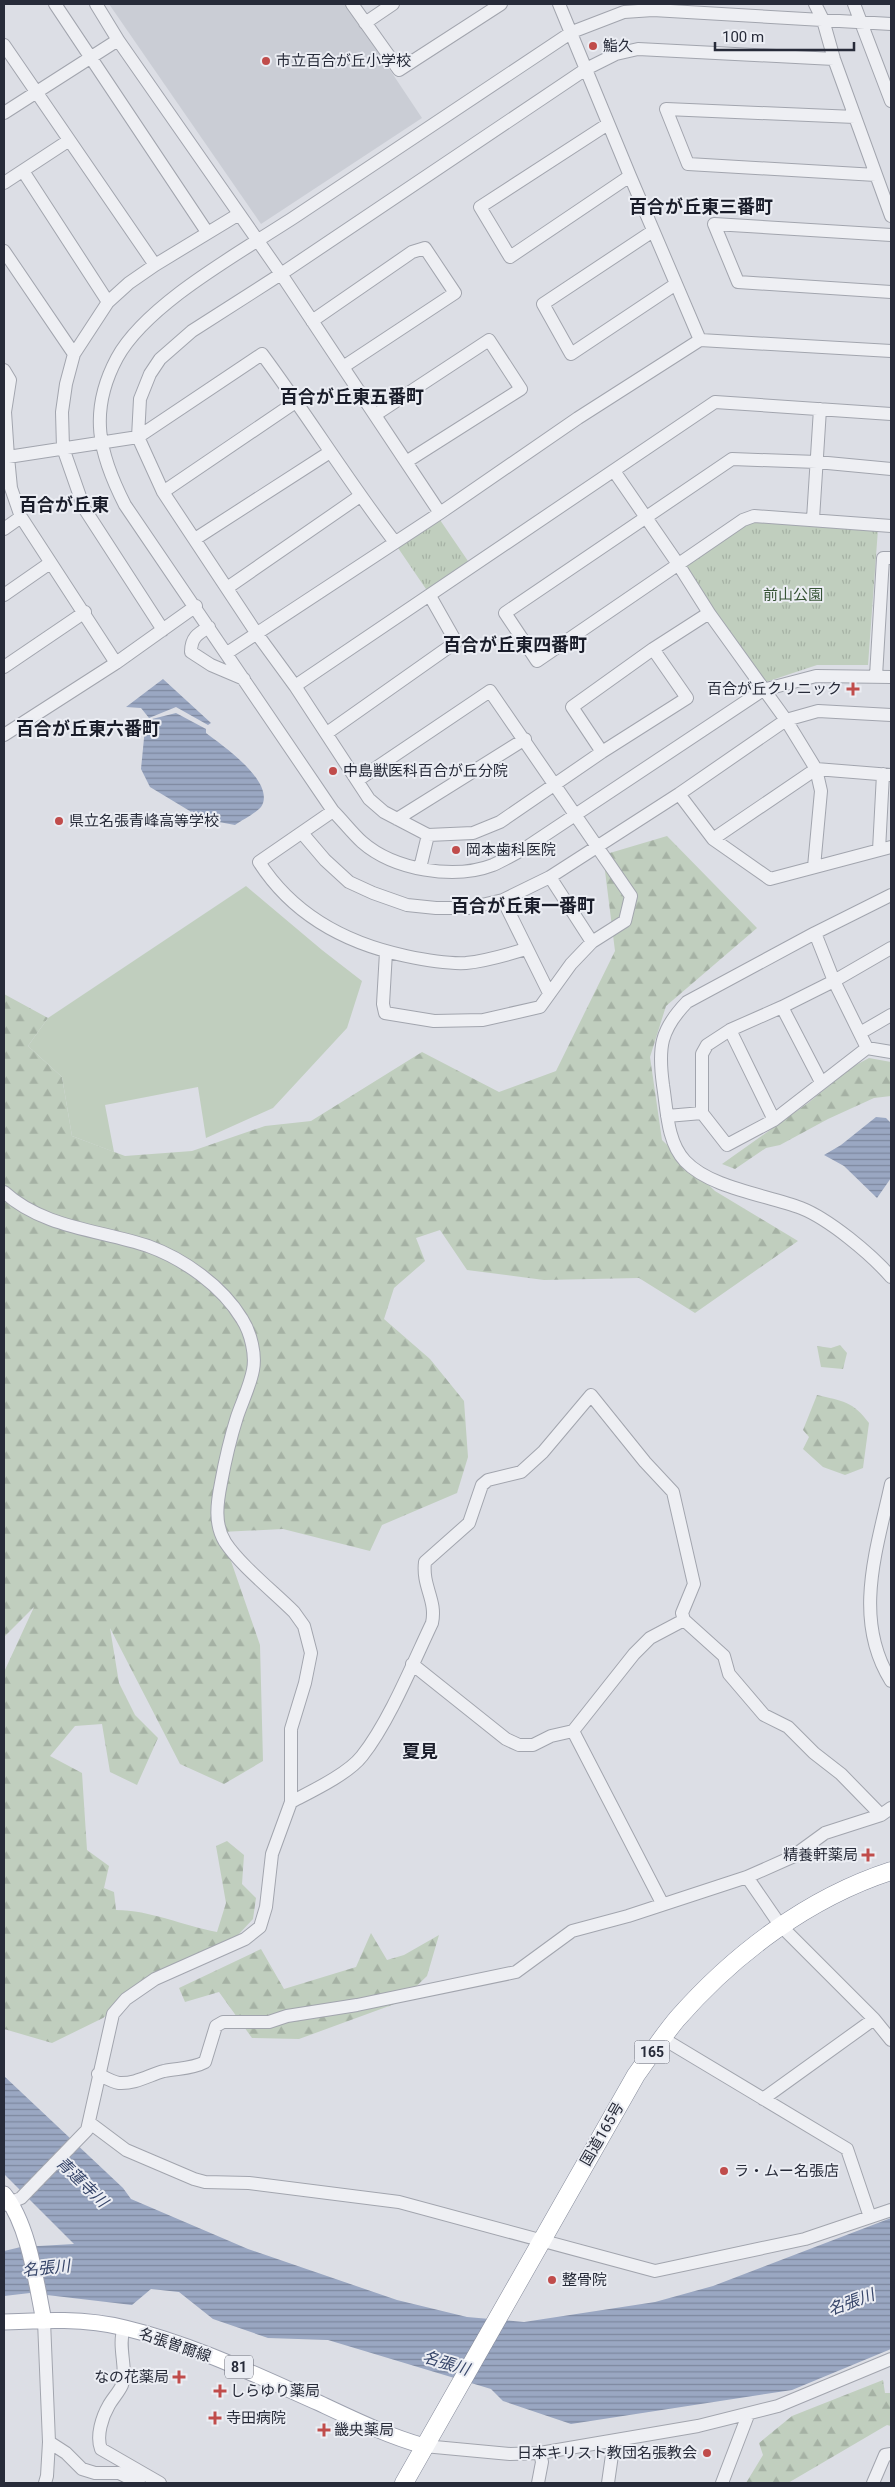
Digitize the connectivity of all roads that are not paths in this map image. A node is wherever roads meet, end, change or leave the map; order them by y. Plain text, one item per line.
1 (55, 4) edge
2 (96, 4) edge
3 (352, 4) edge
4 (393, 4) edge
5 (501, 4) edge
6 (559, 4) edge
7 (815, 4) edge
8 (854, 4) edge
9 (823, 20) junction
10 (365, 22) junction
11 (861, 22) junction
12 (891, 24) edge
13 (572, 32) junction
14 (118, 40) junction
15 (4, 45) edge
16 (90, 57) junction
17 (834, 59) junction
18 (586, 69) junction
19 (36, 90) junction
20 (891, 101) edge
21 (4, 113) edge
22 (855, 117) junction
23 (608, 124) junction
24 (68, 141) junction
25 (24, 171) junction
26 (876, 175) junction
27 (630, 176) junction
28 (4, 183) edge
29 (239, 214) junction
30 (891, 216) edge
31 (208, 232) junction
32 (653, 232) junction
33 (891, 235) edge
34 (258, 241) junction
35 (4, 251) edge
36 (156, 266) junction
37 (281, 274) junction
38 (676, 284) junction
39 (891, 292) edge
40 (108, 302) junction
41 (312, 320) junction
42 (700, 340) junction
43 (891, 350) edge
44 (74, 354) junction
45 (343, 367) junction
46 (4, 370) edge
47 (297, 401) junction
48 (820, 409) junction
49 (4, 412) edge
50 (891, 414) edge
51 (375, 415) junction
52 (138, 437) junction
53 (100, 443) junction
54 (63, 448) junction
55 (330, 452) junction
56 (6, 459) edge
57 (406, 462) junction
58 (817, 462) junction
59 (891, 469) edge
60 (614, 471) junction
61 (163, 492) junction
62 (360, 496) junction
63 (440, 513) junction
64 (646, 516) junction
65 (21, 517) junction
66 (813, 519) junction
67 (891, 526) edge
68 (4, 529) edge
69 (195, 539) junction
70 (394, 542) junction
71 (891, 558) edge
72 (50, 563) junction
73 (678, 564) junction
74 (227, 588) junction
75 (4, 595) edge
76 (430, 596) junction
77 (196, 606) junction
78 (886, 607) edge
79 (85, 612) junction
80 (709, 613) junction
81 (209, 627) junction
82 (163, 630) junction
83 (257, 634) junction
84 (653, 649) junction
85 (227, 653) junction
86 (116, 663) junction
87 (4, 666) edge
88 (876, 676) junction
89 (891, 677) edge
90 (244, 679) junction
91 (295, 686) junction
92 (763, 690) junction
93 (891, 715) edge
94 (786, 720) junction
95 (327, 734) junction
96 (4, 735) edge
97 (525, 739) junction
98 (602, 752) junction
99 (816, 769) junction
100 (887, 775) edge
101 (358, 780) junction
102 (555, 784) junction
103 (679, 794) junction
104 (333, 811) junction
105 (576, 814) junction
106 (397, 820) junction
107 (302, 833) junction
108 (428, 835) junction
109 (712, 839) junction
110 (597, 845) junction
111 (885, 849) edge
112 (814, 867) junction
113 (420, 868) junction
114 (550, 878) junction
115 (891, 895) edge
116 (502, 900) junction
117 (816, 933) junction
118 (592, 942) junction
119 (891, 948) edge
120 (526, 949) junction
121 (386, 952) junction
122 (834, 981) junction
123 (549, 993) junction
124 (782, 1007) junction
125 (891, 1015) edge
126 (730, 1030) junction
127 (860, 1033) junction
128 (867, 1048) junction
129 (891, 1052) edge
130 (821, 1082) junction
131 (702, 1114) junction
132 (667, 1116) junction
133 (774, 1120) junction
134 (4, 1192) edge
135 (891, 1277) edge
136 (891, 1484) edge
137 (684, 1620) junction
138 (412, 1664) junction
139 (891, 1681) edge
140 (574, 1731) junction
141 (292, 1802) junction
142 (886, 1811) edge
143 (891, 1871) edge
144 (747, 1877) junction
145 (662, 1903) junction
146 (780, 1925) junction
147 (874, 2019) junction
148 (662, 2038) junction
149 (891, 2040) edge
150 (98, 2074) junction
151 (763, 2099) junction
152 (88, 2126) junction
153 (10, 2200) edge
154 (891, 2210) edge
155 (870, 2217) junction
156 (541, 2240) junction
157 (44, 2321) junction
158 (4, 2322) edge
159 (124, 2327) junction
160 (891, 2359) edge
161 (748, 2415) junction
162 (427, 2440) junction
163 (614, 2441) junction
164 (49, 2442) junction
165 (540, 2453) junction
166 (891, 2454) edge
167 (44, 2483) edge
168 (139, 2483) edge
169 (160, 2483) edge
170 (404, 2483) edge
171 (538, 2483) edge
172 (608, 2483) edge
173 (722, 2483) edge
174 (873, 2483) edge

1 - 16 street
2 - 14 street
3 - 10 street
4 - 10 street
5 - 10 street
6 - 13 street
7 - 9 street
8 - 11 street
9 - 11 street
9 - 13 street
9 - 17 street
11 - 12 street
11 - 20 street
13 - 18 street
13 - 34 street
14 - 16 street
14 - 29 street
15 - 19 street
16 - 19 street
16 - 31 street
17 - 18 street
17 - 22 street
18 - 23 street
18 - 37 street
19 - 21 street
19 - 24 street
22 - 26 street
22 - 26 street
23 - 27 street
23 - 27 street
24 - 25 street
24 - 36 street
25 - 28 street
25 - 40 street
26 - 30 street
27 - 32 street
29 - 31 street
29 - 34 street
31 - 36 street
32 - 38 street
32 - 38 street
33 - 39 street
34 - 37 street
34 - 53 street
35 - 44 street
36 - 40 street
37 - 41 street
37 - 52 street
38 - 42 street
40 - 44 street
41 - 45 street
41 - 45 street
42 - 43 street
42 - 63 street
44 - 54 street
45 - 51 street
46 - 49 street
47 - 52 street
47 - 55 street
47 - 61 street
48 - 50 street
48 - 58 street
48 - 60 street
49 - 56 street
51 - 57 street
51 - 57 street
52 - 53 street
52 - 61 street
53 - 54 street
53 - 77 street
54 - 56 street
54 - 82 street
55 - 62 street
55 - 69 street
56 - 65 street
57 - 63 street
58 - 59 street
58 - 64 street
58 - 66 street
60 - 64 street
60 - 76 street
61 - 69 street
62 - 70 street
62 - 74 street
63 - 70 street
64 - 73 street
64 - 73 street
65 - 68 street
65 - 72 street
66 - 67 street
66 - 73 street
69 - 74 street
70 - 83 street
71 - 78 street
72 - 75 street
72 - 79 street
73 - 80 street
74 - 83 street
76 - 91 street
76 - 95 street
77 - 81 street
77 - 82 street
78 - 88 street
79 - 86 street
79 - 87 street
80 - 84 street
80 - 92 street
81 - 85 street
81 - 90 street
82 - 86 street
83 - 85 street
83 - 91 street
84 - 98 street
84 - 98 street
85 - 90 street
86 - 96 street
88 - 89 street
88 - 92 street
90 - 104 street
91 - 95 street
92 - 94 street
92 - 105 street
93 - 94 street
94 - 99 street
94 - 103 street
95 - 101 street
97 - 101 street
97 - 102 street
97 - 106 street
98 - 102 street
99 - 100 street
99 - 109 street
99 - 112 street
100 - 111 street
101 - 106 street
102 - 105 street
102 - 108 street
103 - 109 street
103 - 110 street
104 - 107 street
104 - 113 street
105 - 110 street
105 - 113 street
106 - 108 street
107 - 116 street
107 - 121 street
108 - 113 street
109 - 112 street
110 - 114 street
110 - 118 street
111 - 112 street
114 - 116 street
114 - 118 street
115 - 117 street
116 - 120 street
117 - 122 street
117 - 132 street
118 - 123 street
119 - 122 street
120 - 121 street
120 - 123 street
121 - 123 street
122 - 124 street
122 - 127 street
124 - 126 street
124 - 130 street
125 - 127 street
126 - 131 street
126 - 133 street
127 - 128 street
128 - 129 street
128 - 130 street
130 - 133 street
131 - 132 street
131 - 133 street
132 - 135 street
134 - 141 street
136 - 139 street
137 - 138 street
137 - 140 street
137 - 142 street
138 - 140 street
138 - 141 street
140 - 145 street
141 - 150 street
142 - 144 street
143 - 146 highway, 国道165号 / 165
144 - 145 street
144 - 146 street
145 - 150 street
146 - 147 street
146 - 148 highway, 国道165号 / 165
147 - 149 street
147 - 151 street
148 - 151 street
148 - 156 highway, 国道165号 / 165
150 - 152 street
151 - 155 street
152 - 153 street
152 - 156 street
153 - 157 main road
154 - 155 street
155 - 156 street
156 - 162 highway, 国道165号 / 165
157 - 158 main road, 名張曽爾線
157 - 159 main road, 名張曽爾線 / 81
157 - 164 street
159 - 162 main road, 名張曽爾線 / 81
159 - 169 street
160 - 161 street
161 - 163 street
161 - 173 street
162 - 165 street
162 - 170 highway, 国道165号 / 165
163 - 165 street
163 - 172 street
164 - 167 street
164 - 168 street
165 - 171 street
166 - 174 street

